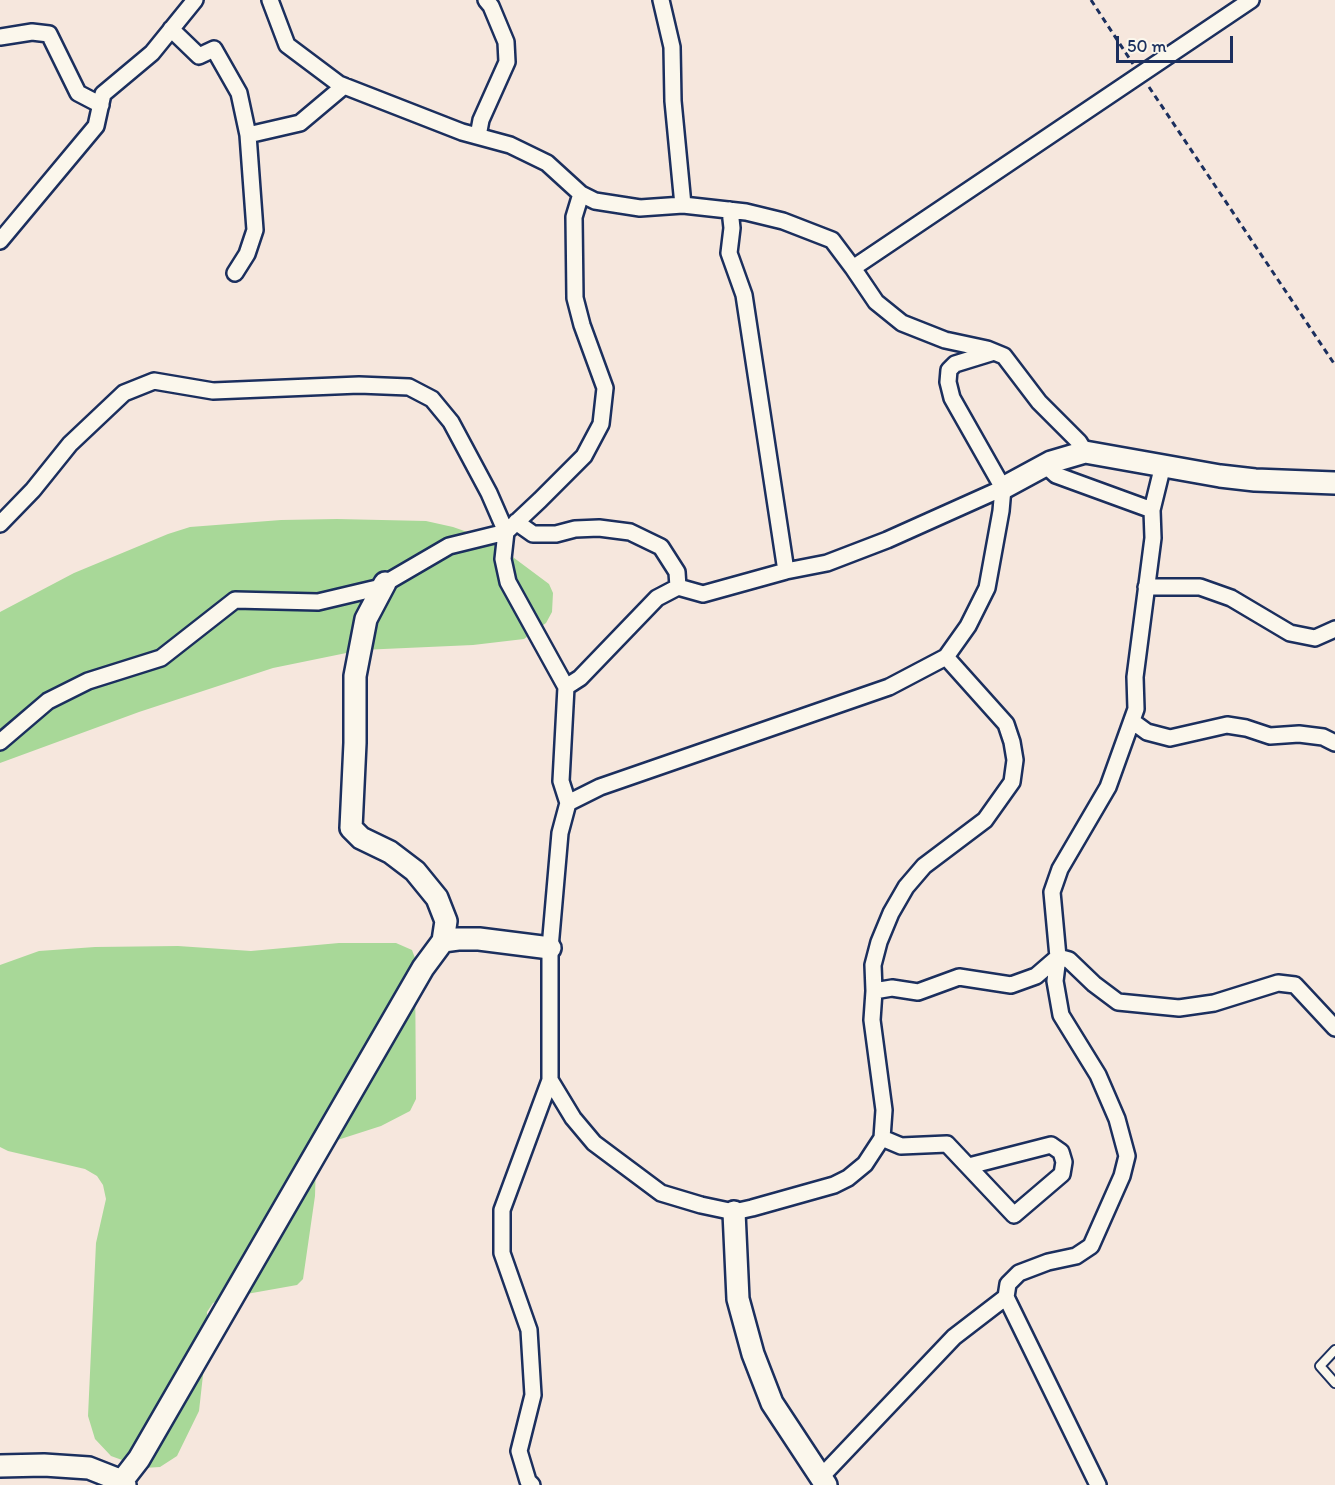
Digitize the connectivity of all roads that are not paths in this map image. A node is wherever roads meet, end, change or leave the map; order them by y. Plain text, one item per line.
1 (195, 0) edge
2 (270, 0) edge
3 (486, 0) edge
4 (661, 0) edge
5 (1251, 0) edge
6 (171, 29) junction
7 (0, 37) edge
8 (344, 86) junction
9 (101, 105) junction
10 (248, 135) junction
11 (478, 136) junction
12 (581, 194) junction
13 (683, 205) junction
14 (730, 210) junction
15 (0, 241) edge
16 (853, 268) junction
17 (235, 273) dead end
18 (994, 352) junction
19 (1085, 452) junction
20 (1045, 465) junction
21 (1163, 465) junction
22 (1335, 483) edge
23 (1003, 488) junction
24 (1152, 510) junction
25 (0, 524) edge
26 (511, 527) junction
27 (786, 572) junction
28 (385, 583) junction
29 (678, 587) junction
30 (1146, 587) junction
31 (1335, 629) edge
32 (946, 657) junction
33 (566, 687) junction
34 (1132, 721) junction
35 (0, 742) edge
36 (1335, 742) edge
37 (568, 803) junction
38 (443, 941) junction
39 (550, 948) junction
40 (1058, 957) junction
41 (874, 991) junction
42 (1335, 1028) edge
43 (550, 1080) junction
44 (882, 1138) junction
45 (969, 1166) junction
46 (734, 1212) junction
47 (1006, 1297) junction
48 (1335, 1350) edge
49 (1335, 1383) edge
50 (0, 1466) edge
51 (823, 1481) edge
52 (124, 1483) edge
53 (532, 1485) edge
54 (1098, 1485) edge

1 - 6 street
2 - 8 street
3 - 11 street
4 - 13 street
5 - 16 street
6 - 9 street
6 - 10 street
7 - 9 street
8 - 10 street
8 - 11 street
9 - 15 street
10 - 17 street
11 - 12 street
12 - 13 street
12 - 26 street
13 - 14 street
14 - 16 street
14 - 27 street
16 - 18 street
18 - 19 street
18 - 23 street
19 - 20 street
19 - 21 street
20 - 23 street
20 - 24 street
21 - 22 street
21 - 24 street
23 - 27 street
23 - 32 street
24 - 30 street
25 - 26 street
26 - 28 street
26 - 29 street
26 - 33 street
27 - 29 street
28 - 35 street
28 - 38 street
29 - 33 street
30 - 31 street
30 - 34 street
32 - 37 street
32 - 41 street
33 - 37 street
34 - 36 street
34 - 40 street
37 - 39 street
38 - 39 street
38 - 52 street
39 - 43 street
40 - 41 street
40 - 42 street
40 - 47 street
41 - 44 street
43 - 46 street
43 - 53 street
44 - 45 street
44 - 46 street
45 - 45 street
46 - 51 street
47 - 51 street
47 - 54 street
48 - 49 lane
50 - 52 street

